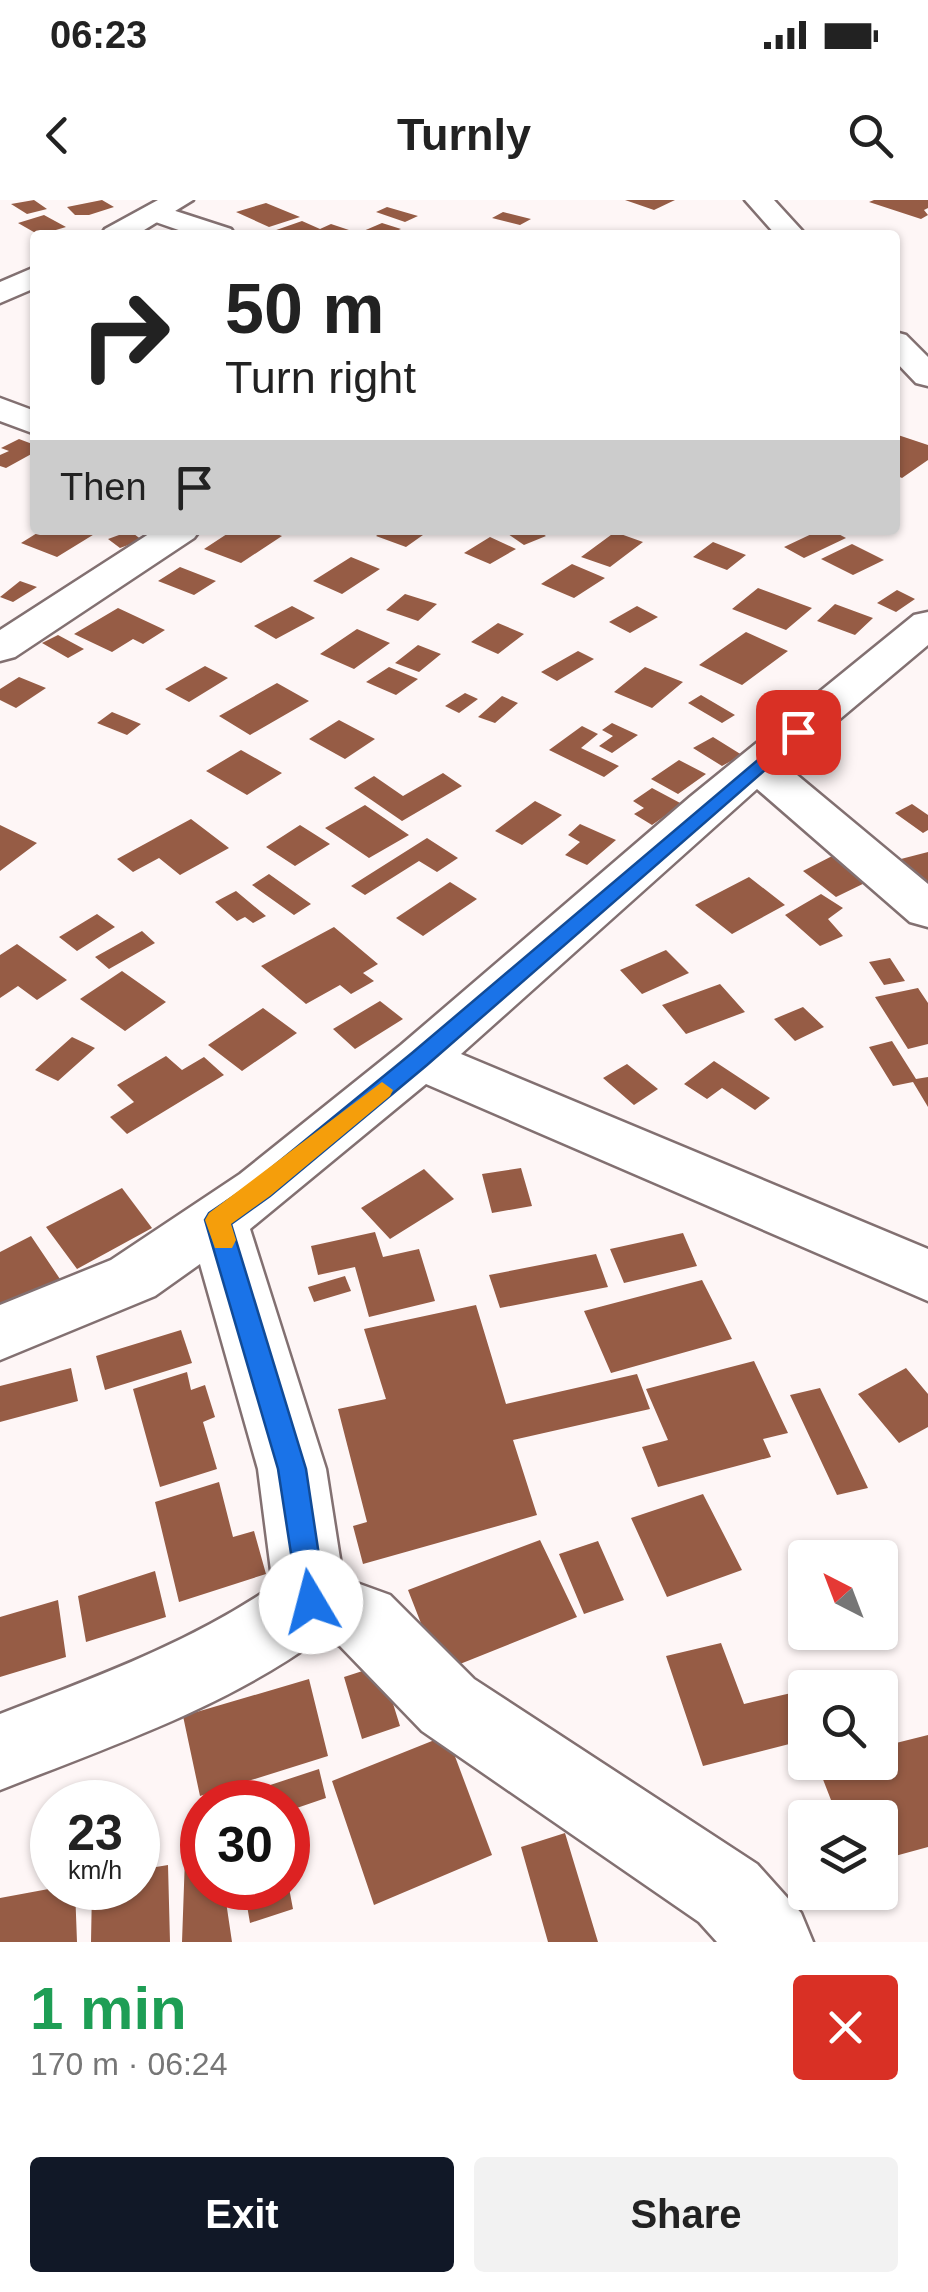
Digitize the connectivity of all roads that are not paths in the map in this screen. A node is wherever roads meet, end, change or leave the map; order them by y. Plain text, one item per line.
1 (758, 200) edge
2 (168, 206) edge
3 (124, 230) edge
4 (213, 230) edge
5 (787, 230) edge
6 (30, 279) edge
7 (0, 294) edge
8 (900, 347) edge
9 (928, 376) edge
10 (0, 408) edge
11 (30, 422) edge
12 (173, 535) edge
13 (928, 624) edge
14 (0, 648) edge
15 (756, 766) junction
16 (928, 910) edge
17 (420, 1059) junction
18 (218, 1220) junction
19 (928, 1276) edge
20 (0, 1333) edge
21 (311, 1602) junction
22 (0, 1752) edge
23 (772, 1942) edge

1 - 5 street
2 - 3 street
2 - 4 street
6 - 7 street
8 - 9 street
10 - 11 street
12 - 14 street
13 - 15 street
15 - 16 street
15 - 17 street
17 - 18 street
17 - 19 street
18 - 20 street
18 - 21 street
21 - 22 street
21 - 23 street

